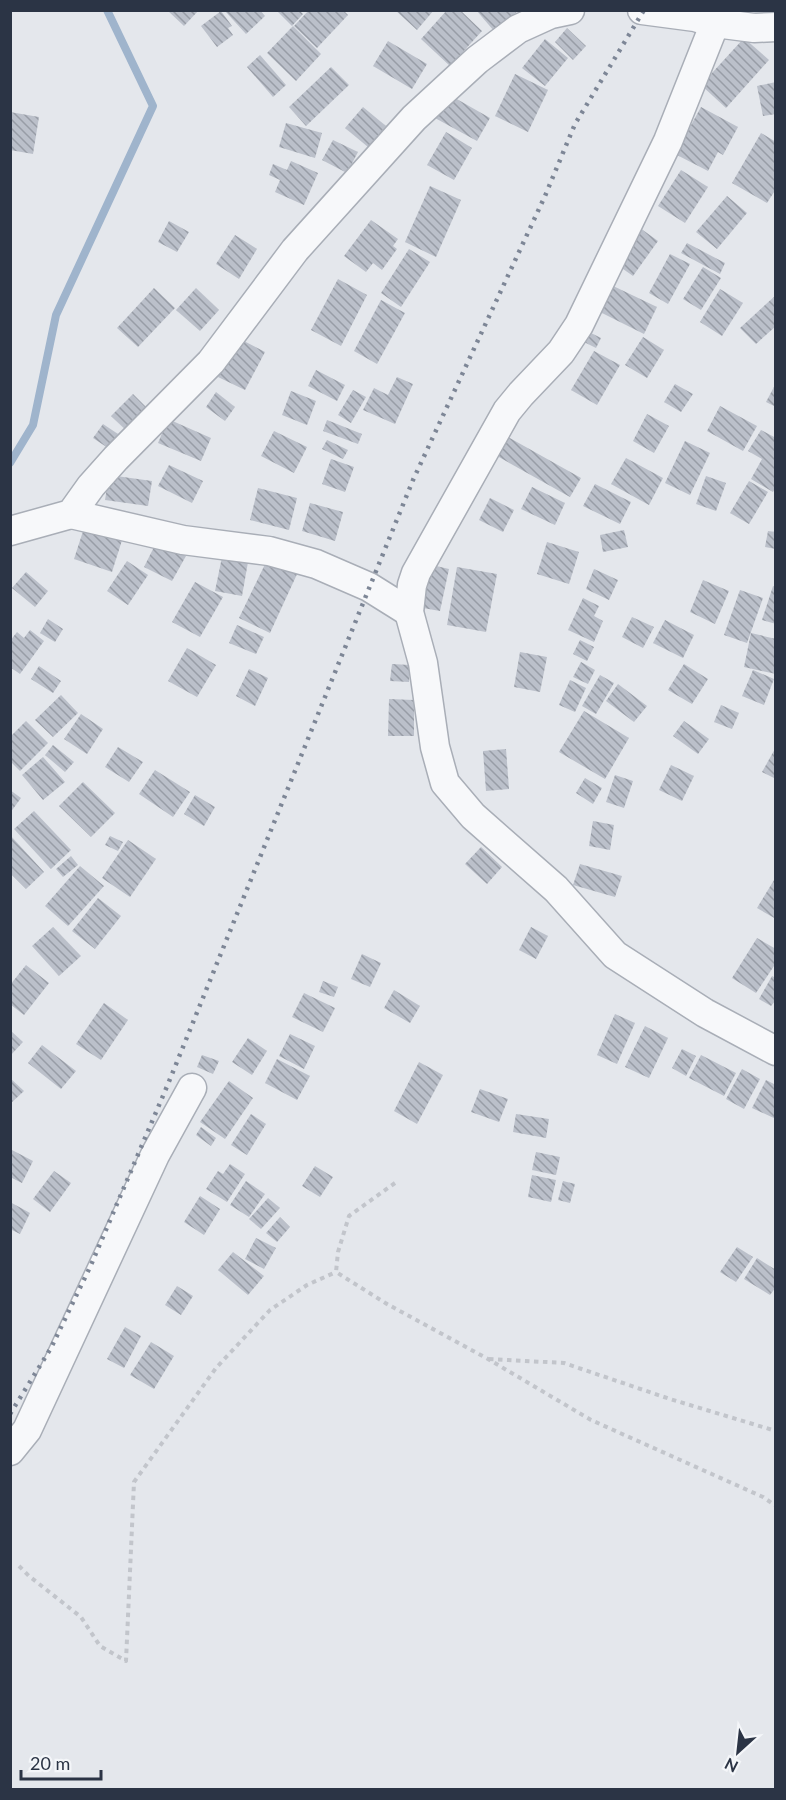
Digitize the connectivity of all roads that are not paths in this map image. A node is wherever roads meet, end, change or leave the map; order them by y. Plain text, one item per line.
1 (570, 10) edge
2 (642, 10) edge
3 (715, 23) junction
4 (776, 27) edge
5 (71, 514) junction
6 (10, 531) edge
7 (409, 612) junction
8 (776, 1051) edge
9 (192, 1088) dead end
10 (10, 1451) edge

1 - 5 street
2 - 3 street
3 - 4 street
3 - 7 street
5 - 6 street
5 - 7 street
7 - 8 street
9 - 10 street

